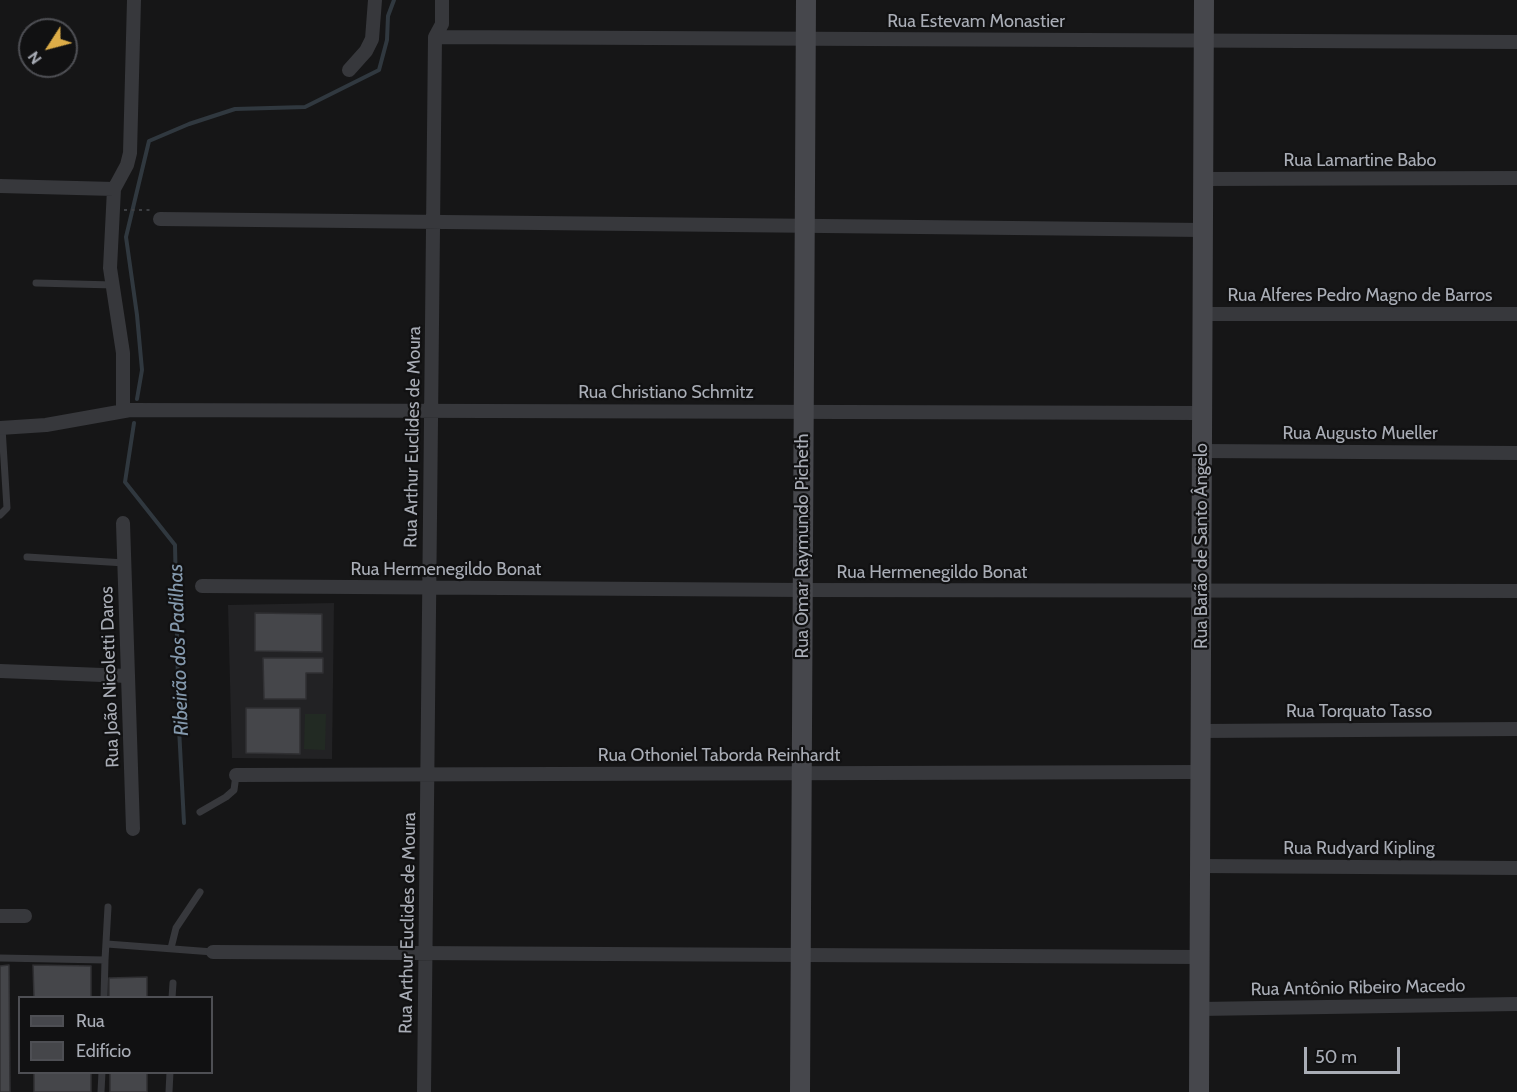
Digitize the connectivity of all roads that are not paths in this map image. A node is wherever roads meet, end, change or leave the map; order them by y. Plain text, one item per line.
1 (134, 0) edge
2 (375, 0) edge
3 (442, 0) edge
4 (806, 0) edge
5 (1204, 0) edge
6 (435, 37) junction
7 (806, 39) junction
8 (1204, 40) junction
9 (1517, 42) edge
10 (349, 70) dead end
11 (1517, 178) edge
12 (1203, 179) junction
13 (0, 186) edge
14 (114, 189) junction
15 (160, 215) road end
16 (434, 222) junction
17 (805, 226) junction
18 (1203, 230) junction
19 (36, 283) dead end
20 (114, 285) junction
21 (1203, 314) junction
22 (1517, 314) edge
23 (127, 410) junction
24 (431, 411) junction
25 (804, 412) junction
26 (1202, 413) junction
27 (1, 428) edge
28 (1202, 451) junction
29 (1517, 453) edge
30 (0, 515) edge
31 (123, 523) dead end
32 (27, 557) dead end
33 (124, 563) junction
34 (202, 586) dead end
35 (429, 588) junction
36 (803, 590) junction
37 (1202, 591) junction
38 (1517, 591) edge
39 (0, 671) edge
40 (128, 676) junction
41 (1517, 729) edge
42 (1201, 731) junction
43 (1201, 772) junction
44 (802, 773) junction
45 (427, 774) junction
46 (236, 775) joint
47 (200, 812) dead end
48 (133, 829) dead end
49 (1200, 866) junction
50 (1517, 868) edge
51 (200, 892) dead end
52 (108, 907) dead end
53 (0, 916) edge
54 (26, 916) dead end
55 (107, 944) junction
56 (171, 948) junction
57 (213, 952) joint
58 (425, 953) junction
59 (801, 955) junction
60 (1200, 957) junction
61 (0, 958) edge
62 (105, 960) junction
63 (173, 983) dead end
64 (104, 996) edge
65 (172, 996) edge
66 (1517, 1004) edge
67 (1200, 1009) junction
68 (102, 1074) edge
69 (170, 1074) edge
70 (101, 1092) edge
71 (169, 1092) edge
72 (424, 1092) edge
73 (800, 1092) edge
74 (1199, 1092) edge

1 - 14 street
2 - 10 street
3 - 6 street, Rua Arthur Euclides de Moura
4 - 7 main road, Rua Omar Raymundo Picheth
5 - 8 main road, Rua Barão de Santo Ângelo
6 - 7 street, Rua Estevam Monastier
6 - 16 street, Rua Arthur Euclides de Moura
7 - 8 street, Rua Estevam Monastier
7 - 17 main road, Rua Omar Raymundo Picheth
8 - 9 street, Rua Estevam Monastier
8 - 12 main road, Rua Barão de Santo Ângelo
11 - 12 street, Rua Lamartine Babo
12 - 18 main road, Rua Barão de Santo Ângelo
13 - 14 street
14 - 20 street
15 - 16 street
16 - 17 street
16 - 24 street, Rua Arthur Euclides de Moura
17 - 18 street
17 - 25 main road, Rua Omar Raymundo Picheth
18 - 21 main road, Rua Barão de Santo Ângelo
19 - 20 lane
20 - 23 street
21 - 22 street, Rua Alferes Pedro Magno de Barros
21 - 26 main road, Rua Barão de Santo Ângelo
23 - 24 street, Rua Christiano Schmitz
23 - 27 street, Rua Christiano Schmitz
24 - 25 street, Rua Christiano Schmitz
24 - 35 street, Rua Arthur Euclides de Moura
25 - 26 street, Rua Christiano Schmitz
25 - 36 main road, Rua Omar Raymundo Picheth
26 - 28 main road, Rua Barão de Santo Ângelo
27 - 30 lane
28 - 29 street, Rua Augusto Mueller
28 - 37 main road, Rua Barão de Santo Ângelo
31 - 33 street, Rua João Nicoletti Daros
32 - 33 lane
33 - 40 street, Rua João Nicoletti Daros
34 - 35 street, Rua Hermenegildo Bonat
35 - 36 street, Rua Hermenegildo Bonat
35 - 45 street, Rua Arthur Euclides de Moura
36 - 37 street, Rua Hermenegildo Bonat
36 - 44 main road, Rua Omar Raymundo Picheth
37 - 38 street, Rua Hermenegildo Bonat
37 - 42 main road, Rua Barão de Santo Ângelo
39 - 40 street
40 - 48 street, Rua João Nicoletti Daros
41 - 42 street, Rua Torquato Tasso
42 - 43 main road, Rua Barão de Santo Ângelo
43 - 44 street, Rua Othoniel Taborda Reinhardt
43 - 49 main road, Rua Barão de Santo Ângelo
44 - 45 street, Rua Othoniel Taborda Reinhardt
44 - 59 main road, Rua Omar Raymundo Picheth
45 - 46 street, Rua Othoniel Taborda Reinhardt
45 - 58 street, Rua Arthur Euclides de Moura
46 - 47 lane
49 - 50 street, Rua Rudyard Kipling
49 - 60 main road, Rua Barão de Santo Ângelo
51 - 56 lane
52 - 55 lane
53 - 54 street
55 - 56 lane
55 - 62 lane
56 - 57 lane
57 - 58 street
58 - 59 street
58 - 72 street, Rua Arthur Euclides de Moura
59 - 60 street
59 - 73 main road, Rua Omar Raymundo Picheth
60 - 67 main road, Rua Barão de Santo Ângelo
61 - 62 lane
62 - 64 lane
63 - 65 lane
66 - 67 street, Rua Antônio Ribeiro Macedo
67 - 74 main road, Rua Barão de Santo Ângelo
68 - 70 lane
69 - 71 lane

